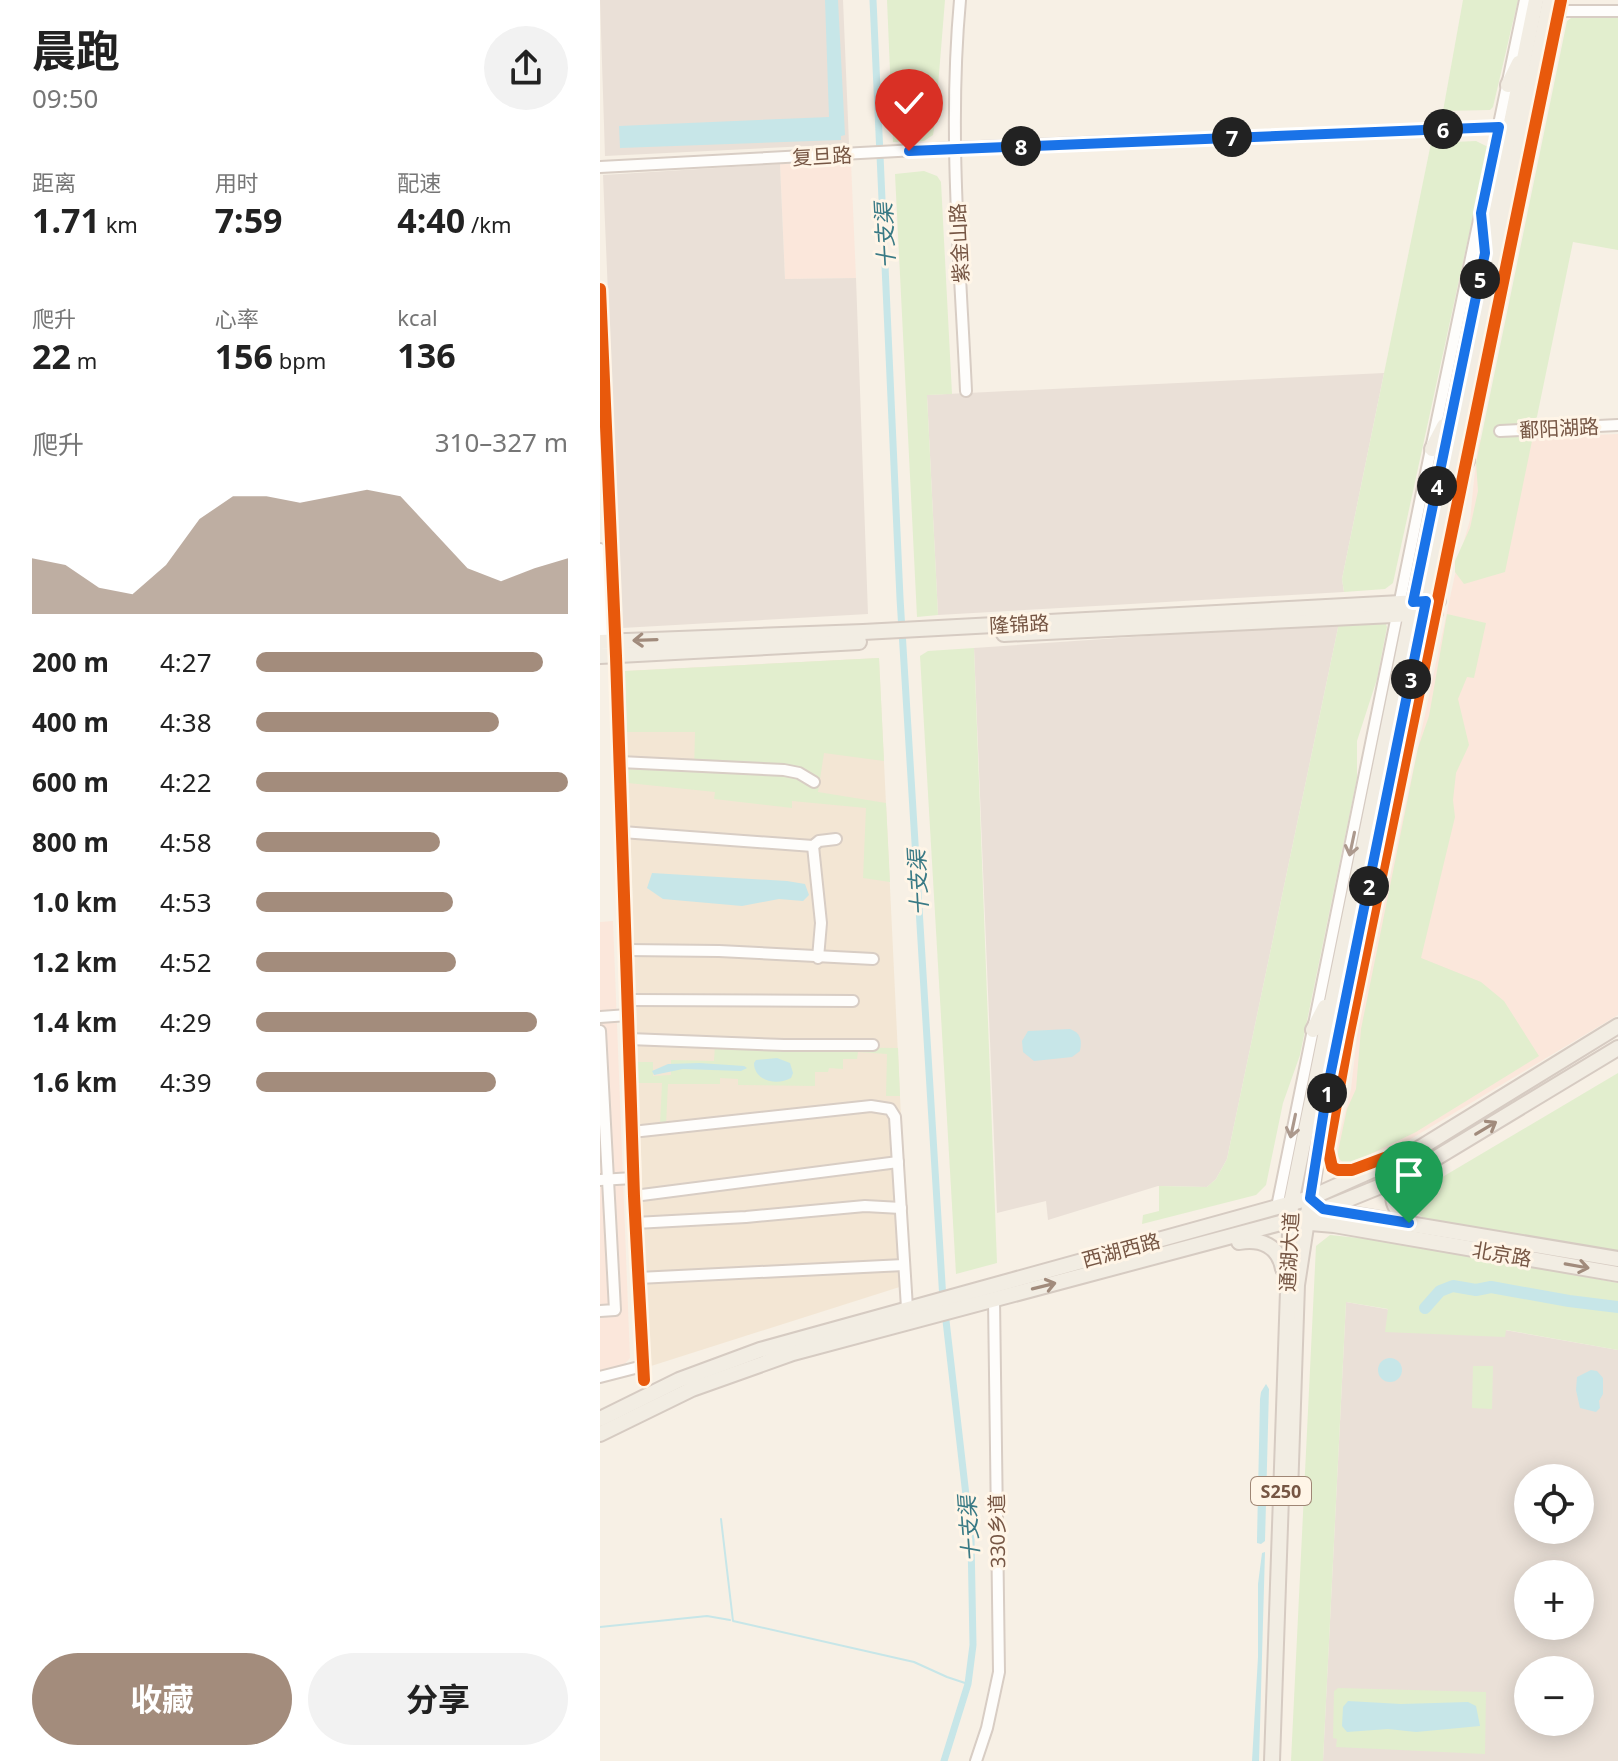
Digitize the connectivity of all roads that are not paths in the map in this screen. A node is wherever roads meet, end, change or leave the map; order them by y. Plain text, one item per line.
1 (960, 0) edge
2 (1525, 0) edge
3 (1536, 0) edge
4 (1558, 4) edge
5 (1618, 5) edge
6 (1618, 11) edge
7 (1552, 45) junction
8 (1526, 53) junction
9 (1534, 83) junction
10 (1508, 85) junction
11 (1511, 126) junction
12 (954, 148) junction
13 (600, 167) edge
14 (1481, 213) junction
15 (1485, 253) junction
16 (600, 289) edge
17 (1483, 326) junction
18 (1486, 366) junction
19 (966, 391) dead end
20 (1453, 408) junction
21 (1618, 428) edge
22 (1500, 433) dead end
23 (1432, 449) junction
24 (1467, 461) junction
25 (1448, 489) junction
26 (600, 549) edge
27 (1418, 607) junction
28 (607, 649) edge
29 (1387, 671) junction
30 (1389, 718) junction
31 (620, 762) junction
32 (814, 782) dead end
33 (622, 832) junction
34 (836, 839) dead end
35 (813, 846) junction
36 (626, 950) junction
37 (1365, 955) junction
38 (818, 958) junction
39 (873, 959) dead end
40 (1350, 981) junction
41 (1334, 989) junction
42 (628, 1000) junction
43 (853, 1001) dead end
44 (628, 1015) junction
45 (600, 1017) edge
46 (1618, 1026) edge
47 (1313, 1030) junction
48 (600, 1031) edge
49 (629, 1039) junction
50 (873, 1045) dead end
51 (1618, 1048) edge
52 (601, 1056) edge
53 (602, 1100) edge
54 (632, 1132) junction
55 (603, 1141) edge
56 (1328, 1149) junction
57 (1410, 1154) junction
58 (898, 1162) junction
59 (1428, 1163) junction
60 (633, 1178) junction
61 (604, 1180) edge
62 (634, 1196) junction
63 (1310, 1198) junction
64 (1284, 1205) junction
65 (901, 1208) junction
66 (1323, 1209) junction
67 (1307, 1219) junction
68 (1290, 1221) junction
69 (605, 1222) edge
70 (635, 1223) junction
71 (1409, 1223) junction
72 (1618, 1259) edge
73 (1141, 1262) junction
74 (613, 1265) junction
75 (904, 1265) junction
76 (600, 1266) edge
77 (1618, 1274) edge
78 (638, 1278) junction
79 (1287, 1286) junction
80 (966, 1299) junction
81 (994, 1299) junction
82 (915, 1310) junction
83 (600, 1311) edge
84 (639, 1367) dead end
85 (600, 1377) edge
86 (644, 1380) dead end
87 (600, 1419) edge
88 (600, 1434) edge
89 (976, 1761) edge
90 (1272, 1761) edge
91 (1282, 1761) edge

1 - 12 street, 紫金山路
2 - 10 street
3 - 8 main road, 通湖大道
4 - 5 street
4 - 6 street
4 - 7 street
4 - 9 main road, 通湖大道
7 - 9 main road
7 - 18 street
8 - 10 main road
8 - 11 main road, 通湖大道
9 - 11 main road, 通湖大道
10 - 11 street
11 - 12 street, 复旦路
11 - 14 street
11 - 15 main road, 通湖大道
11 - 17 main road, 通湖大道
12 - 13 street, 复旦路
12 - 19 street, 紫金山路
14 - 15 main road
14 - 23 street
15 - 20 main road, 通湖大道
16 - 28 street
17 - 18 main road
17 - 25 main road, 通湖大道
18 - 24 street
20 - 23 main road
20 - 27 main road, 通湖大道
21 - 22 street, 鄱阳湖路
23 - 27 street
24 - 25 main road
24 - 27 street
25 - 27 main road, 通湖大道
26 - 28 street
27 - 28 main road, 隆锦路
27 - 29 street
27 - 30 main road, 通湖大道
27 - 37 street
27 - 40 main road, 通湖大道
28 - 31 street
29 - 30 main road
29 -> 47 street
30 - 41 main road, 通湖大道
31 - 32 street
31 - 33 street
33 - 35 street
33 - 36 street
34 - 35 street
35 - 38 street
36 - 38 street
36 - 42 street
37 - 40 main road
37 - 56 street
38 - 39 street
40 - 63 main road, 通湖大道
41 - 47 main road
41 - 64 main road, 通湖大道
42 - 43 street
42 - 44 street
44 - 45 street
44 - 49 street
46 - 57 main road, 西湖西路
47 -> 64 street
48 - 52 street
49 - 50 street
49 - 54 street
59 -> 51 main road, 西湖西路
52 - 53 street
53 - 55 street
54 - 58 street
54 - 60 street
55 - 61 street
56 - 57 street
56 - 63 street
57 - 63 main road, 西湖西路
58 - 62 street
58 - 65 street
59 - 66 main road, 西湖西路
59 - 71 main road
60 - 61 street
60 - 62 street
61 - 69 street
62 - 70 street
63 - 64 main road, 西湖西路
63 - 66 main road
63 - 67 main road, 通湖大道 / S250
64 - 68 main road, 通湖大道
64 - 80 main road, 西湖西路
65 - 70 street
65 - 75 street
66 - 67 main road, 西湖西路
66 - 71 main road, 北京路
67 - 68 main road, 西湖西路
67 -> 77 main road, 北京路
67 - 91 main road, 通湖大道 / S250
68 - 73 main road, 西湖西路
68 - 79 main road, 通湖大道 / S250
69 - 74 street
70 - 78 street
71 - 72 main road, 北京路
73 - 79 main road
81 -> 73 main road, 西湖西路
74 - 76 street
74 - 83 street
75 - 78 street
75 - 82 street
78 - 86 street
79 - 90 main road, 通湖大道 / S250
80 - 81 main road, 西湖西路
80 - 82 main road, 西湖西路
81 - 89 street, 330乡道
82 - 87 main road, 西湖西路
82 - 88 main road, 西湖西路
84 - 85 street

